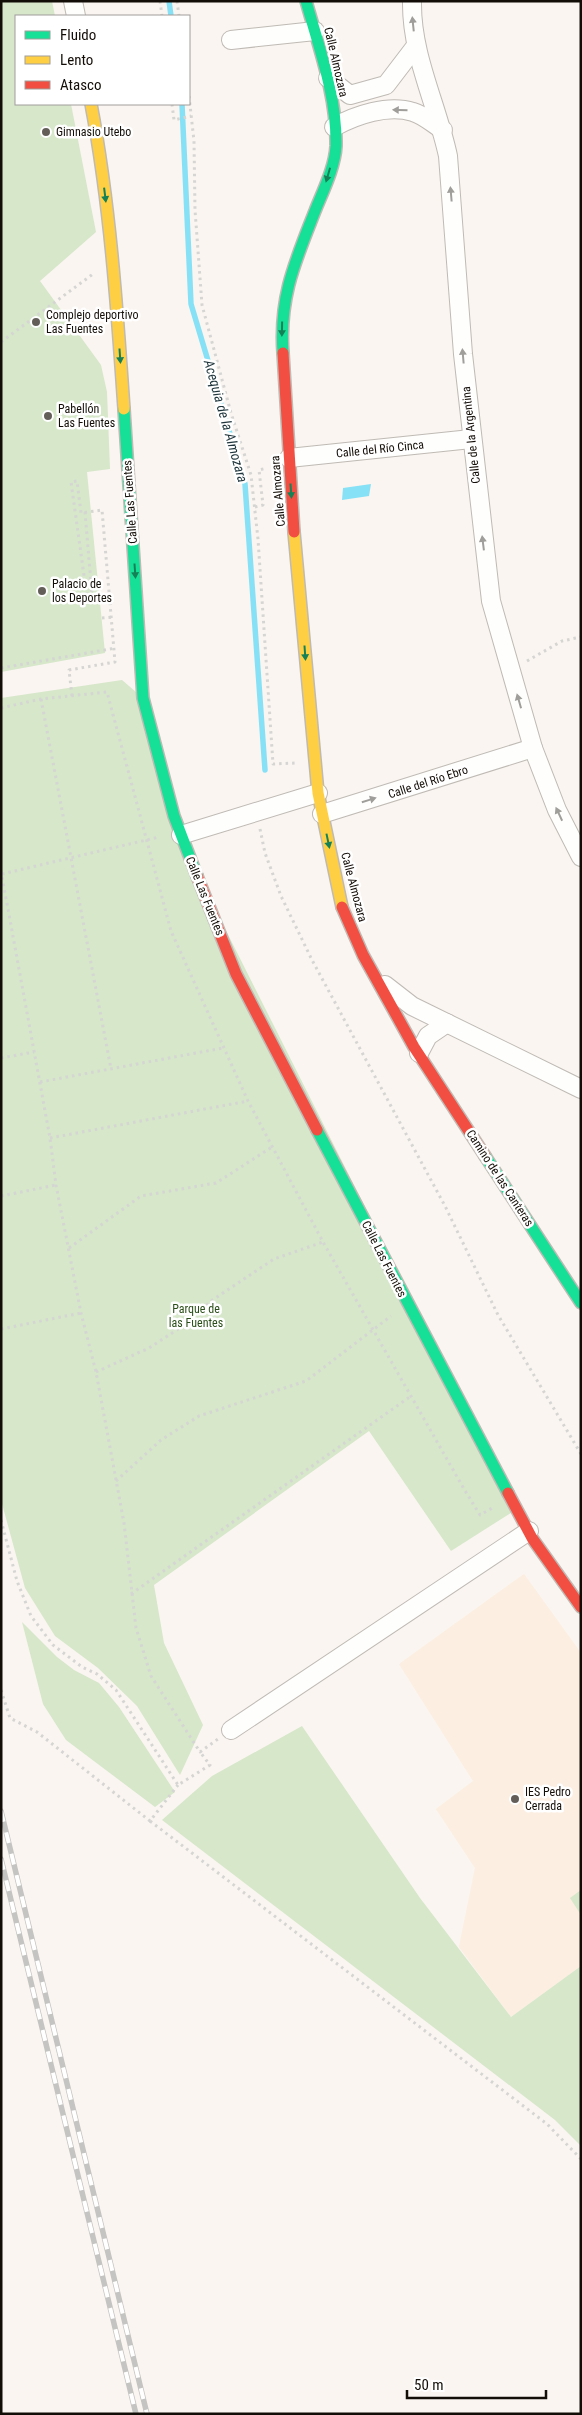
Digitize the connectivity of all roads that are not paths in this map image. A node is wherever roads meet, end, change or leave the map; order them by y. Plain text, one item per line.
1 (73, 1) edge
2 (306, 1) edge
3 (412, 1) edge
4 (76, 15) edge
5 (315, 31) junction
6 (231, 40) dead end
7 (415, 47) junction
8 (328, 78) junction
9 (92, 105) edge
10 (334, 127) junction
11 (443, 130) junction
12 (471, 439) junction
13 (289, 458) junction
14 (533, 748) junction
15 (318, 793) junction
16 (322, 814) junction
17 (181, 836) junction
18 (581, 857) edge
19 (378, 979) junction
20 (428, 1014) junction
21 (447, 1023) junction
22 (408, 1035) junction
23 (419, 1053) junction
24 (581, 1089) edge
25 (581, 1303) edge
26 (528, 1531) junction
27 (581, 1607) edge
28 (231, 1730) road end

1 - 4 street
2 - 5 street, Calle Almozara
7 -> 3 street, Calle de la Argentina
5 - 6 street
5 - 8 street, Calle Almozara
7 - 8 street
7 - 11 street, Calle de la Argentina
8 - 10 street, Calle Almozara
9 -> 17 street, Calle Las Fuentes
11 -> 10 street
10 -> 13 street, Calle Almozara
12 -> 11 street, Calle de la Argentina
12 - 13 street, Calle del Río Cinca
14 -> 12 street, Calle de la Argentina
13 -> 15 street, Calle Almozara
16 -> 14 street, Calle del Río Ebro
18 -> 14 street, Calle de la Argentina
15 - 16 street, Calle Almozara
15 - 17 street
16 -> 19 street, Calle Almozara
17 - 26 street, Calle Las Fuentes
19 - 20 street
19 - 22 street, Camino de las Canteras
20 - 21 street
20 - 22 street
21 - 23 street
21 - 24 street
22 - 23 street, Camino de las Canteras
23 - 25 street, Camino de las Canteras
26 - 27 street, Calle Las Fuentes
26 - 28 street

